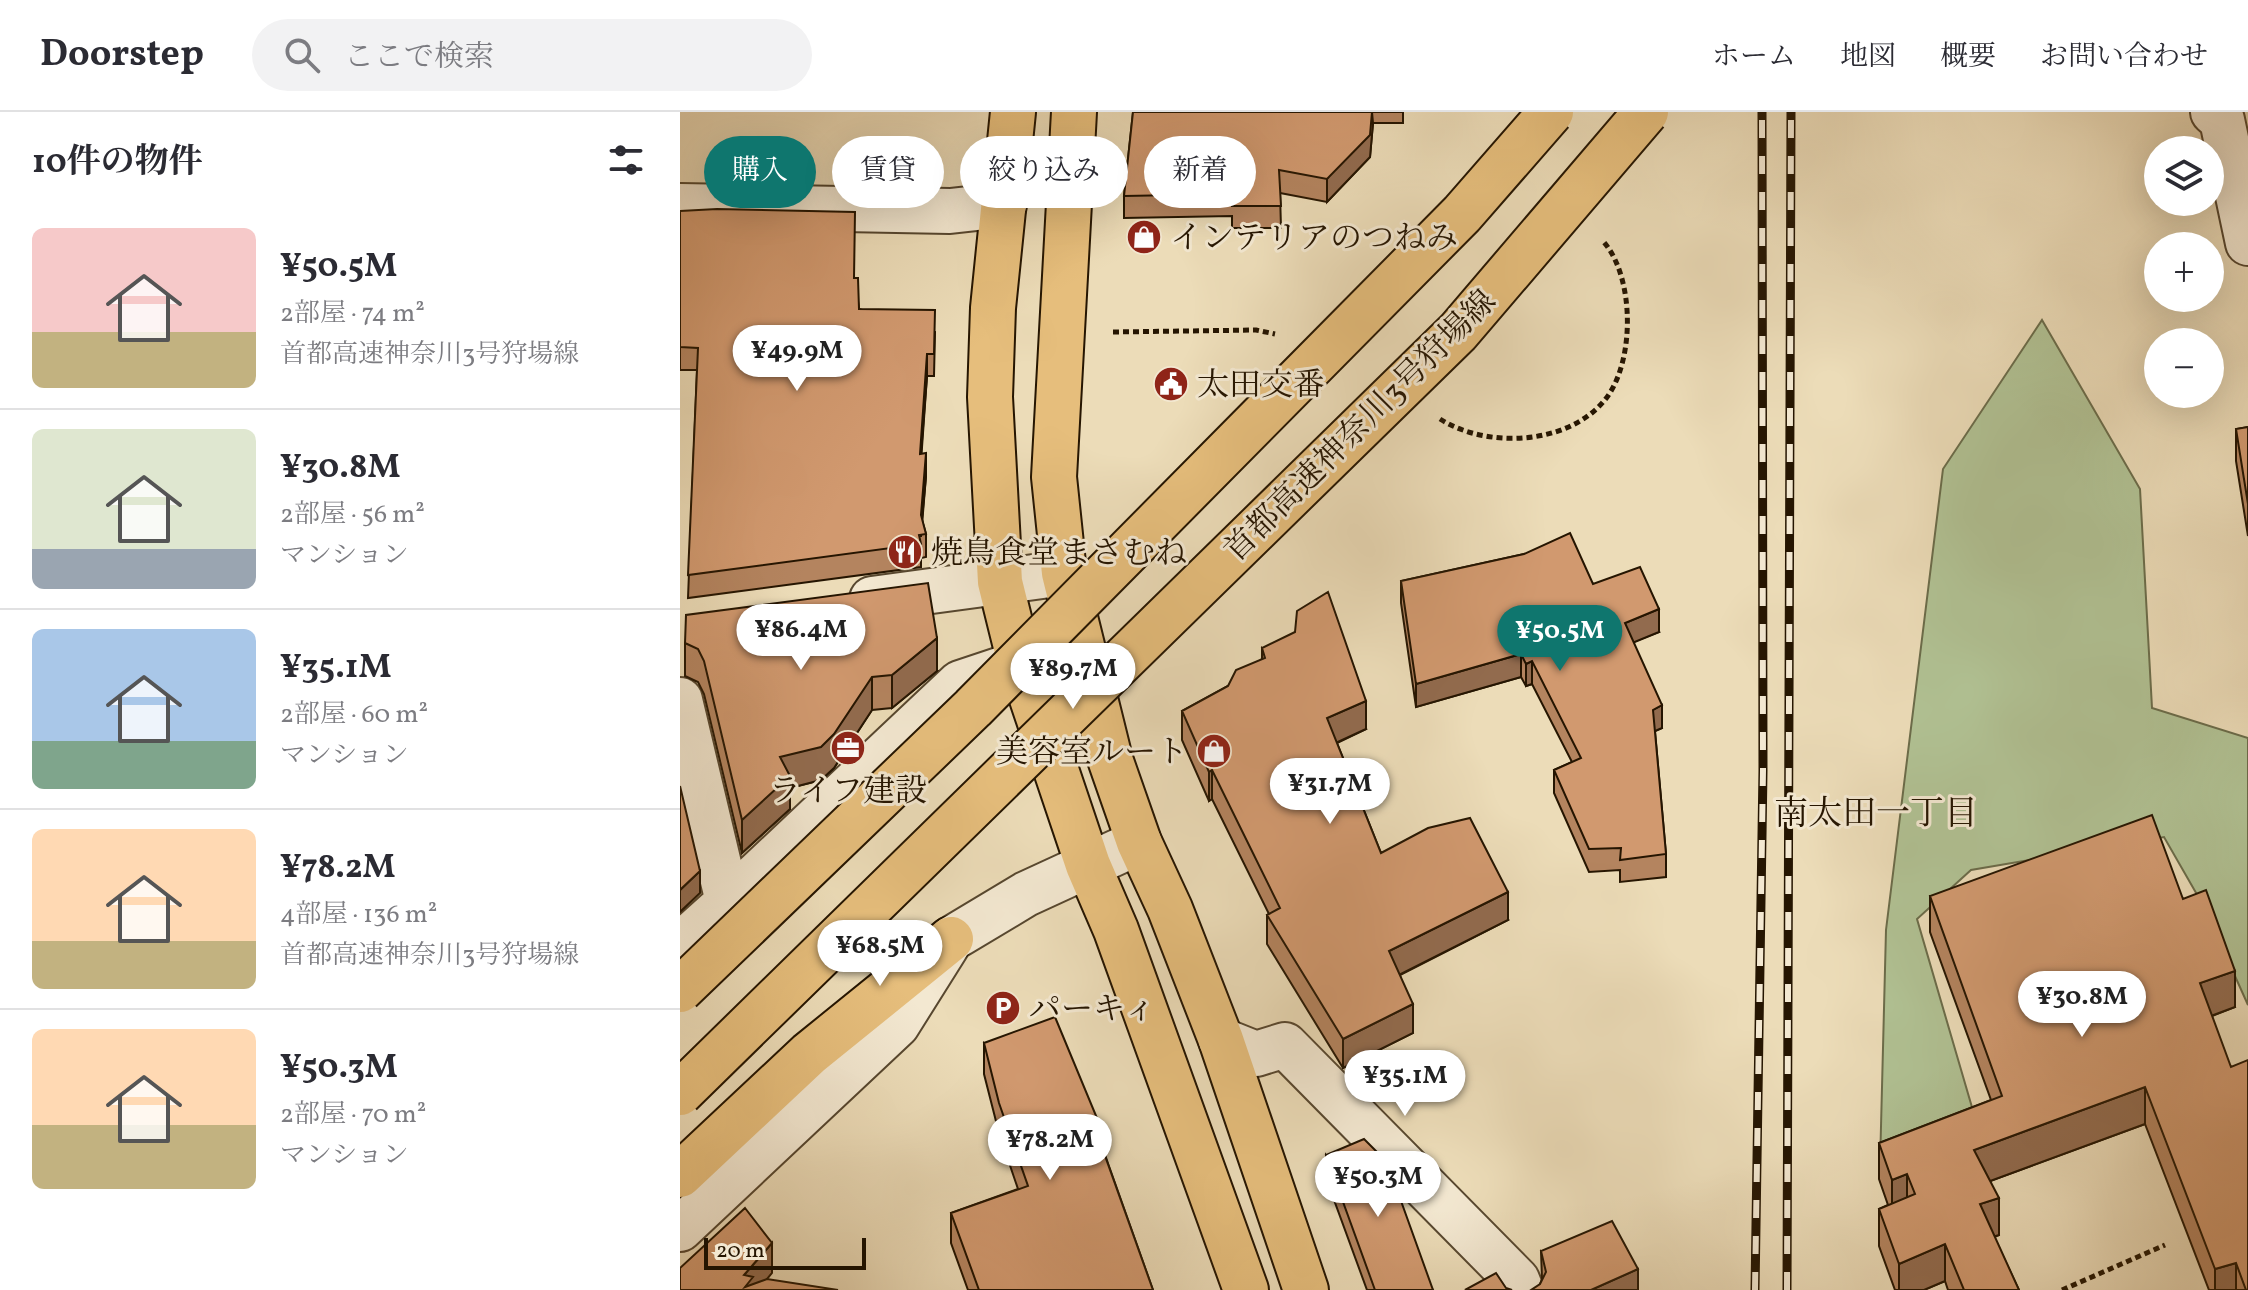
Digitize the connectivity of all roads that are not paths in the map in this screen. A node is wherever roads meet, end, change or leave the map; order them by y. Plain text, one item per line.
1 (1013, 112) edge
2 (1074, 112) edge
3 (1551, 112) edge
4 (1646, 112) edge
5 (2213, 112) edge
6 (1011, 136) edge
7 (680, 206) edge
8 (977, 208) edge
9 (1004, 208) edge
10 (2248, 243) edge
11 (1064, 573) junction
12 (1000, 582) junction
13 (836, 603) edge
14 (1020, 663) junction
15 (680, 700) edge
16 (1139, 842) junction
17 (1088, 865) junction
18 (728, 902) junction
19 (951, 939) junction
20 (680, 945) edge
21 (680, 990) edge
22 (1221, 1040) junction
23 (680, 1093) edge
24 (680, 1175) edge
25 (680, 1229) edge
26 (1246, 1290) edge
27 (1306, 1290) edge
28 (1521, 1290) edge

1 - 6 main road
2 - 11 main road
3 - 21 main road, bridge
4 - 23 main road, 首都高速神奈川3号狩場線, bridge
5 - 10 street
7 - 8 street
9 - 12 main road
11 - 12 street
11 - 16 main road
12 - 13 street
12 - 14 main road
14 - 17 main road
14 - 18 street
15 - 18 street
16 - 17 street
16 - 22 main road
17 - 19 street
17 - 26 main road
18 - 20 street
19 - 24 main road
19 - 25 street
22 - 27 main road
22 - 28 street

